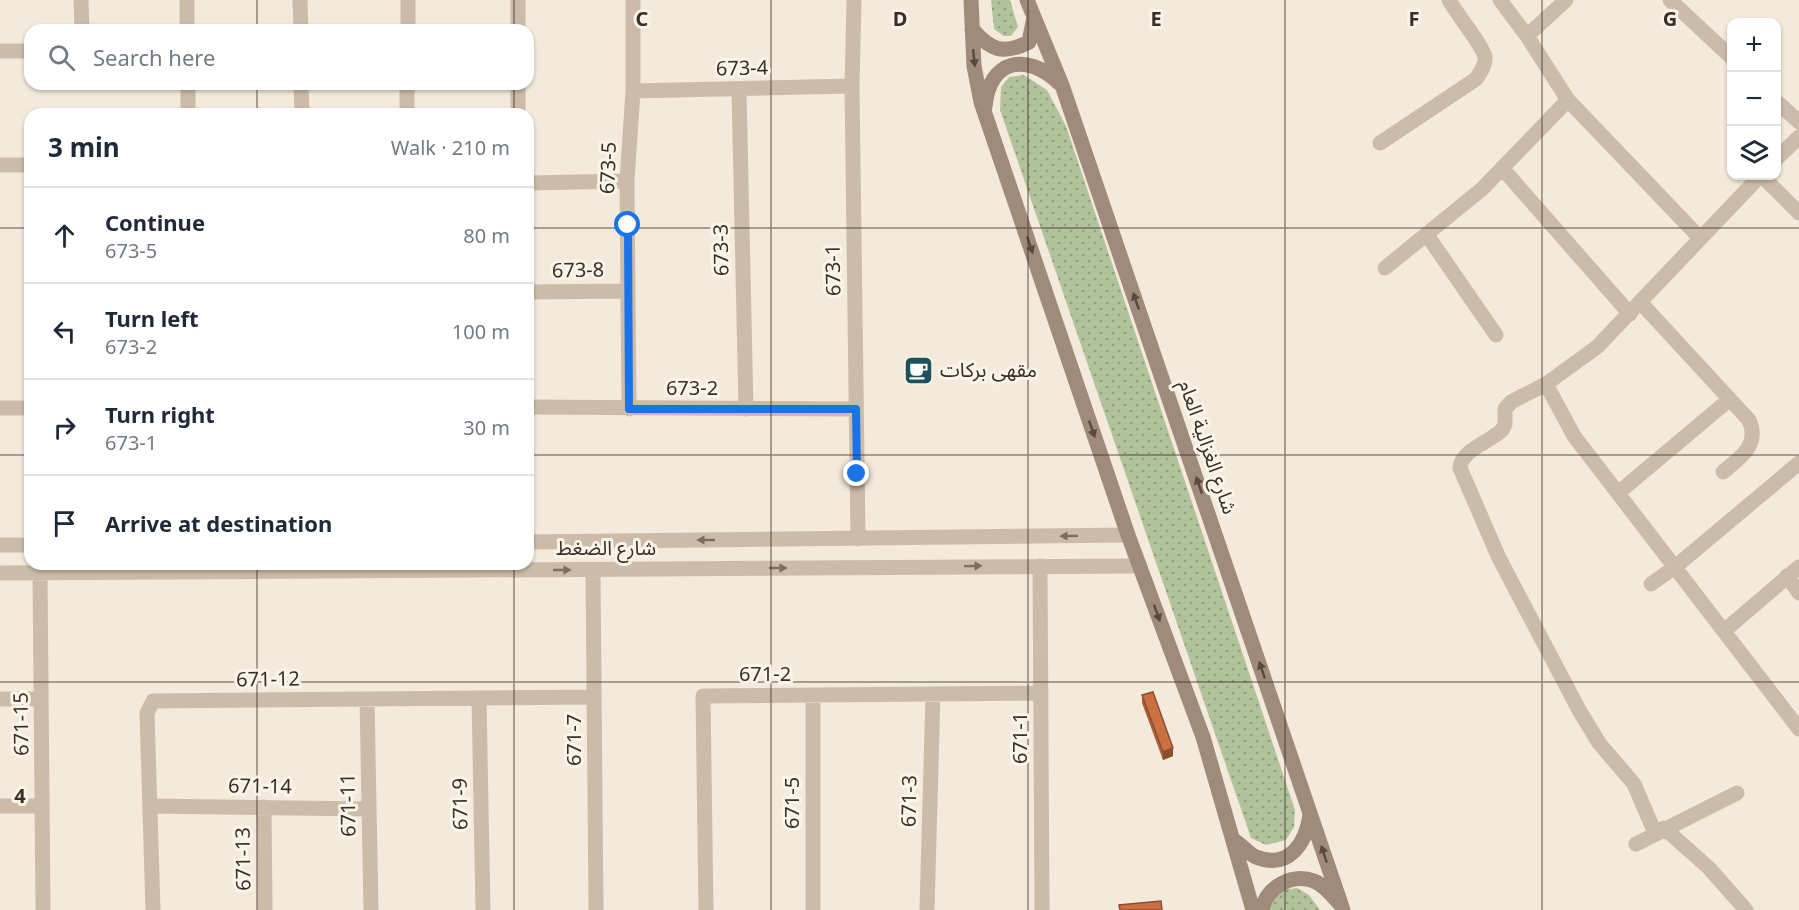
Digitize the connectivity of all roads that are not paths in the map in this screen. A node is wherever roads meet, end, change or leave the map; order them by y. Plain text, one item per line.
1 (81, 0) edge
2 (187, 0) edge
3 (300, 0) edge
4 (408, 0) edge
5 (518, 0) edge
6 (633, 0) edge
7 (854, 0) edge
8 (971, 0) edge
9 (1027, 0) edge
10 (1449, 0) edge
11 (1500, 0) edge
12 (1566, 0) edge
13 (1670, 0) edge
14 (1034, 17) junction
15 (82, 24) edge
16 (187, 24) edge
17 (301, 24) edge
18 (408, 24) edge
19 (518, 24) edge
20 (972, 28) junction
21 (1527, 36) junction
22 (0, 51) edge
23 (24, 51) edge
24 (1727, 54) edge
25 (1062, 85) junction
26 (852, 86) junction
27 (188, 90) edge
28 (301, 90) edge
29 (407, 90) edge
30 (518, 90) edge
31 (739, 90) junction
32 (633, 91) junction
33 (1568, 100) junction
34 (1781, 106) edge
35 (188, 108) edge
36 (302, 108) edge
37 (407, 108) edge
38 (519, 108) edge
39 (985, 113) junction
40 (1799, 122) edge
41 (1799, 137) edge
42 (1380, 143) dead end
43 (1781, 154) edge
44 (0, 165) edge
45 (24, 165) edge
46 (1502, 168) junction
47 (1757, 180) edge
48 (1765, 180) edge
49 (627, 181) junction
50 (534, 183) edge
51 (1799, 213) edge
52 (1427, 235) junction
53 (1700, 238) junction
54 (1385, 268) dead end
55 (628, 291) junction
56 (534, 292) edge
57 (1641, 303) junction
58 (1630, 314) junction
59 (1496, 335) dead end
60 (1546, 384) junction
61 (1730, 399) junction
62 (534, 406) edge
63 (0, 408) edge
64 (24, 408) edge
65 (629, 409) junction
66 (746, 409) junction
67 (856, 409) junction
68 (1723, 472) dead end
69 (1796, 472) edge
70 (1618, 493) junction
71 (1128, 535) junction
72 (858, 539) junction
73 (749, 540) junction
74 (534, 542) edge
75 (6, 545) edge
76 (24, 545) edge
77 (1040, 566) junction
78 (1140, 566) junction
79 (1675, 567) junction
80 (749, 568) junction
81 (593, 570) junction
82 (1793, 571) edge
83 (6, 573) edge
84 (40, 573) junction
85 (1651, 584) dead end
86 (1799, 593) edge
87 (1724, 631) junction
88 (1041, 693) junction
89 (933, 694) junction
90 (813, 695) junction
91 (594, 697) junction
92 (479, 698) junction
93 (0, 699) edge
94 (41, 699) junction
95 (367, 699) junction
96 (1799, 729) edge
97 (1737, 793) dead end
98 (0, 806) edge
99 (42, 806) junction
100 (150, 806) junction
101 (264, 807) junction
102 (369, 809) junction
103 (1311, 812) junction
104 (1660, 831) junction
105 (1233, 840) junction
106 (1636, 844) dead end
107 (1342, 908) edge
108 (44, 910) edge
109 (153, 910) edge
110 (265, 910) edge
111 (370, 910) edge
112 (483, 910) edge
113 (596, 910) edge
114 (706, 910) edge
115 (813, 910) edge
116 (927, 910) edge
117 (1042, 910) edge
118 (1253, 910) edge
119 (1262, 910) edge
120 (1746, 910) edge

1 - 15 street
2 - 16 street
3 - 17 street
4 - 18 street
5 - 19 street
6 - 32 street, 673-5
7 - 26 street, 673-1
8 - 20 main road
9 - 14 main road, شارع الغزالية العام
10 - 42 street
11 - 21 street
12 - 21 street
13 - 24 street
14 - 20 main road
14 - 25 main road, شارع الغزالية العام
20 -> 39 main road
21 - 33 street
22 - 23 street
25 - 39 main road
103 -> 25 main road, شارع الغزالية العام
26 - 31 street, 673-4
26 - 67 street, 673-1
27 - 35 street
28 - 36 street
29 - 37 street
30 - 38 street
31 - 32 street, 673-4
31 - 66 street, 673-3
32 - 49 street, 673-5
33 - 46 street
33 - 53 street
34 - 40 street
39 -> 71 main road
41 - 43 street
44 - 45 street
46 - 52 street
46 - 58 street
47 - 53 street
48 - 51 street
49 - 50 street
49 - 55 street, 673-5
52 - 54 street
52 - 59 street
53 - 57 street
55 - 56 street, 673-8
55 - 65 street, 673-5
57 - 58 street
57 - 61 street
58 - 60 street
60 - 70 street
60 - 104 street
61 - 68 street
61 - 70 street
62 - 65 street, 673-2
63 - 64 street
65 - 66 street, 673-2
66 - 67 street, 673-2
67 - 72 street, 673-1
69 - 79 street
70 - 79 street
71 -> 72 street, شارع الضغط
71 - 78 main road
72 - 73 street, شارع الضغط
73 -> 74 street, شارع الضغط
73 - 80 street
75 - 76 street
75 - 83 street
77 - 78 street, شارع الضغط
80 -> 77 street, شارع الضغط
77 - 88 street, 671-1
78 -> 105 main road
79 - 85 street
79 - 87 street
80 - 81 street, شارع الضغط
84 -> 81 street, شارع الضغط
81 - 91 street, 671-7
82 - 86 street
82 - 87 street
83 - 84 street, شارع الضغط
84 - 94 street, 671-15
87 - 96 street
88 - 89 street, 671-2
88 - 117 street, 671-1
89 - 90 street, 671-2
89 - 116 street, 671-3
90 - 114 street, 671-2
90 - 115 street, 671-5
91 - 92 street, 671-12
91 - 113 street, 671-7
92 - 95 street, 671-12
92 - 112 street, 671-9
93 - 94 street
94 - 99 street, 671-15
95 - 100 street, 671-12
95 - 102 street, 671-11
97 - 104 street
98 - 99 street
99 - 108 street, 671-15
100 - 101 street, 671-14
100 - 109 street, 671-12
101 - 102 street, 671-14
101 - 110 street, 671-13
102 - 111 street, 671-11
103 - 105 main road
107 -> 103 main road, شارع الغزالية العام
104 - 106 street
104 - 120 street
105 - 118 main road
107 - 119 main road

